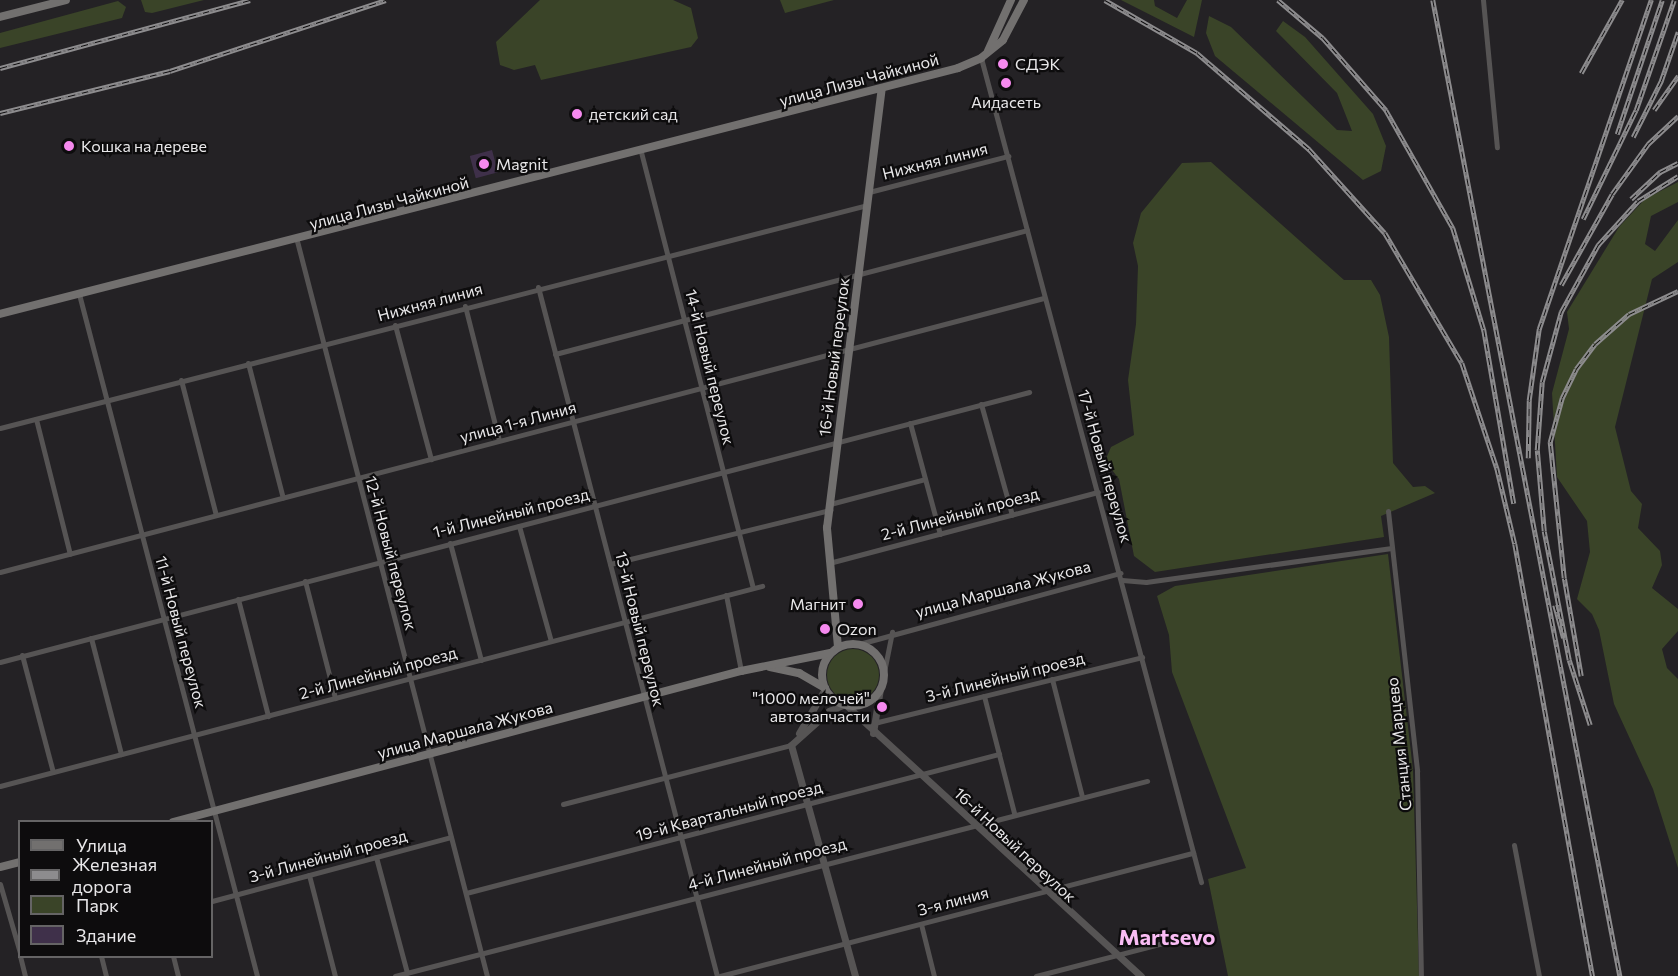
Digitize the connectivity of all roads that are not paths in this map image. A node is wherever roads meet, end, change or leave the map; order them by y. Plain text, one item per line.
1 (66, 0) edge
2 (1011, 0) edge
3 (1024, 0) edge
4 (1483, 0) edge
5 (0, 17) edge
6 (988, 51) junction
7 (981, 58) junction
8 (882, 89) junction
9 (1497, 147) dead end
10 (641, 152) junction
11 (1008, 156) junction
12 (869, 192) junction
13 (867, 205) junction
14 (1027, 230) junction
15 (297, 241) junction
16 (667, 253) junction
17 (858, 274) junction
18 (538, 287) junction
19 (80, 294) junction
20 (1044, 298) junction
21 (465, 306) junction
22 (0, 314) edge
23 (684, 320) junction
24 (395, 325) junction
25 (323, 344) junction
26 (849, 349) junction
27 (555, 354) junction
28 (248, 363) junction
29 (181, 381) junction
30 (702, 388) junction
31 (1029, 392) dead end
32 (107, 400) junction
33 (981, 405) junction
34 (36, 418) junction
35 (573, 422) junction
36 (910, 423) junction
37 (0, 428) edge
38 (499, 440) junction
39 (837, 442) junction
40 (431, 459) junction
41 (723, 471) junction
42 (358, 478) junction
43 (925, 479) junction
44 (1098, 492) junction
45 (283, 498) junction
46 (595, 506) junction
47 (830, 507) junction
48 (1388, 510) dead end
49 (1012, 515) junction
50 (216, 516) junction
51 (519, 525) junction
52 (738, 532) junction
53 (940, 534) junction
54 (142, 535) junction
55 (450, 543) junction
56 (1392, 548) junction
57 (70, 554) junction
58 (380, 562) junction
59 (829, 563) junction
60 (610, 564) junction
61 (0, 572) edge
62 (1120, 573) junction
63 (1122, 580) junction
64 (305, 581) junction
65 (762, 586) dead end
66 (753, 588) junction
67 (726, 595) junction
68 (237, 599) junction
69 (164, 618) junction
70 (625, 622) junction
71 (839, 628) junction
72 (892, 632) junction
73 (91, 638) junction
74 (551, 641) junction
75 (858, 644) junction
76 (838, 647) junction
77 (830, 653) junction
78 (22, 655) junction
79 (1142, 657) junction
80 (481, 660) junction
81 (0, 662) edge
82 (765, 666) junction
83 (741, 671) junction
84 (884, 672) junction
85 (410, 678) junction
86 (1053, 679) junction
87 (825, 689) junction
88 (880, 689) junction
89 (984, 696) junction
90 (642, 697) junction
91 (335, 698) junction
92 (845, 704) junction
93 (268, 716) junction
94 (875, 718) junction
95 (873, 732) junction
96 (194, 735) junction
97 (791, 745) junction
98 (121, 754) junction
99 (427, 754) junction
100 (999, 754) junction
101 (53, 772) junction
102 (919, 775) junction
103 (666, 778) junction
104 (1147, 781) dead end
105 (0, 786) edge
106 (1082, 797) junction
107 (810, 803) junction
108 (563, 804) dead end
109 (212, 811) junction
110 (1014, 813) junction
111 (180, 820) edge
112 (972, 823) junction
113 (451, 837) junction
114 (681, 837) junction
115 (1514, 845) dead end
116 (1193, 853) junction
117 (376, 857) junction
118 (18, 862) edge
119 (825, 862) junction
120 (0, 867) edge
121 (309, 875) junction
122 (1201, 882) dead end
123 (0, 884) edge
124 (1046, 891) junction
125 (466, 893) junction
126 (236, 894) junction
127 (696, 896) junction
128 (213, 901) edge
129 (921, 924) junction
130 (1195, 935) dead end
131 (846, 943) junction
132 (18, 946) edge
133 (481, 953) junction
134 (1118, 956) junction
135 (21, 958) edge
136 (101, 958) edge
137 (173, 958) edge
138 (406, 973) junction
139 (26, 976) edge
140 (106, 976) edge
141 (178, 976) edge
142 (257, 976) edge
143 (335, 976) edge
144 (395, 976) edge
145 (487, 976) edge
146 (719, 976) edge
147 (855, 976) edge
148 (934, 976) edge
149 (1036, 976) edge
150 (1141, 976) edge
151 (1421, 976) edge
152 (1539, 976) edge

1 - 5 main road
2 - 6 main road, улица Лизы Чайкиной
3 - 6 main road, улица Лизы Чайкиной
4 - 9 street
6 - 7 main road, улица Лизы Чайкиной
7 - 8 main road, улица Лизы Чайкиной
7 - 11 street, 17-й Новый переулок
8 - 10 main road, улица Лизы Чайкиной
8 - 12 main road, 16-й Новый переулок
10 - 15 main road, улица Лизы Чайкиной
10 - 16 street, 14-й Новый переулок
11 - 12 street, Нижняя линия
11 - 14 street, 17-й Новый переулок
12 - 13 main road, 16-й Новый переулок
13 - 16 street, Нижняя линия
13 - 17 main road, 16-й Новый переулок
14 - 17 street
14 - 20 street, 17-й Новый переулок
15 - 19 main road, улица Лизы Чайкиной
15 - 25 street, 12-й Новый переулок
16 - 18 street, Нижняя линия
16 - 23 street, 14-й Новый переулок
17 - 23 street
17 - 26 main road, 16-й Новый переулок
18 - 21 street, Нижняя линия
18 - 27 street, 13-й Новый переулок
19 - 22 main road, улица Лизы Чайкиной
19 - 32 street, 11-й Новый переулок
20 - 26 street, улица 1-я Линия
20 - 44 street, 17-й Новый переулок
21 - 24 street, Нижняя линия
21 - 38 street
23 - 27 street
23 - 30 street, 14-й Новый переулок
24 - 25 street, Нижняя линия
24 - 40 street
25 - 28 street, Нижняя линия
25 - 42 street, 12-й Новый переулок
26 - 30 street, улица 1-я Линия
26 - 39 main road, 16-й Новый переулок
27 - 35 street, 13-й Новый переулок
28 - 29 street, Нижняя линия
28 - 45 street
29 - 32 street, Нижняя линия
29 - 50 street
30 - 35 street, улица 1-я Линия
30 - 41 street, 14-й Новый переулок
31 - 33 street, 1-й Линейный проезд
32 - 34 street, Нижняя линия
32 - 54 street, 11-й Новый переулок
33 - 36 street, 1-й Линейный проезд
33 - 49 street
34 - 37 street, Нижняя линия
34 - 57 street
35 - 38 street, улица 1-я Линия
35 - 46 street, 13-й Новый переулок
36 - 39 street, 1-й Линейный проезд
36 - 43 street
38 - 40 street, улица 1-я Линия
39 - 41 street, 1-й Линейный проезд
39 - 47 main road, 16-й Новый переулок
40 - 42 street, улица 1-я Линия
41 - 46 street, 1-й Линейный проезд
41 - 52 street, 14-й Новый переулок
42 - 45 street, улица 1-я Линия
42 - 58 street, 12-й Новый переулок
43 - 47 street
43 - 53 street
44 - 49 street, 2-й Линейный проезд
44 - 62 street, 17-й Новый переулок
45 - 50 street, улица 1-я Линия
46 - 51 street, 1-й Линейный проезд
46 - 60 street, 13-й Новый переулок
47 - 52 street
47 - 59 main road, 16-й Новый переулок
48 - 56 street, Станция Марцево
49 - 53 street, 2-й Линейный проезд
50 - 54 street, улица 1-я Линия
51 - 55 street, 1-й Линейный проезд
51 - 74 street
52 - 60 street
52 - 66 street, 14-й Новый переулок
53 - 59 street, 2-й Линейный проезд
54 - 57 street, улица 1-я Линия
54 - 69 street, 11-й Новый переулок
55 - 58 street, 1-й Линейный проезд
55 - 80 street
56 - 63 street
56 - 151 street, Станция Марцево
57 - 61 street, улица 1-я Линия
58 - 64 street, 1-й Линейный проезд
58 - 85 street, 12-й Новый переулок
59 - 71 main road, 16-й Новый переулок
60 - 70 street, 13-й Новый переулок
62 - 63 street, 17-й Новый переулок
62 - 72 street, улица Маршала Жукова
63 - 79 street, 17-й Новый переулок
64 - 68 street, 1-й Линейный проезд
64 - 91 street
65 - 66 street, 2-й Линейный проезд
66 - 67 street, 2-й Линейный проезд
67 - 70 street, 2-й Линейный проезд
67 - 83 street
68 - 69 street, 1-й Линейный проезд
68 - 93 street
69 - 73 street, 1-й Линейный проезд
69 - 96 street, 11-й Новый переулок
70 - 74 street, 2-й Линейный проезд
70 - 90 street, 13-й Новый переулок
71 - 75 main road
71 - 76 main road, 16-й Новый переулок
72 - 75 street, улица Маршала Жукова
72 - 84 street
73 - 78 street, 1-й Линейный проезд
73 - 98 street
74 - 80 street, 2-й Линейный проезд
75 - 76 main road
75 - 84 main road
76 - 77 main road
77 - 82 main road, улица Маршала Жукова
77 - 87 main road
78 - 81 street, 1-й Линейный проезд
78 - 101 street
79 - 86 street, 3-й Линейный проезд
79 - 116 street, 17-й Новый переулок
80 - 85 street, 2-й Линейный проезд
82 - 83 main road, улица Маршала Жукова
82 - 87 main road, улица Маршала Жукова
83 - 90 main road, улица Маршала Жукова
84 - 88 main road
85 - 91 street, 2-й Линейный проезд
85 - 99 street, 12-й Новый переулок
86 - 89 street, 3-й Линейный проезд
86 - 106 street
87 - 92 main road
87 - 97 street
88 - 92 main road
88 - 94 street
89 - 94 street, 3-й Линейный проезд
89 - 100 street
90 - 99 main road, улица Маршала Жукова
90 - 103 street, 13-й Новый переулок
91 - 93 street, 2-й Линейный проезд
92 - 95 street, 16-й Новый переулок
92 - 97 street
93 - 96 street, 2-й Линейный проезд
94 - 95 street
95 - 102 street, 16-й Новый переулок
96 - 98 street, 2-й Линейный проезд
96 - 109 street, 11-й Новый переулок
97 - 103 street
97 - 107 street
98 - 101 street, 2-й Линейный проезд
99 - 109 main road, улица Маршала Жукова
99 - 113 street, 12-й Новый переулок
100 - 102 street, 19-й Квартальный проезд
100 - 110 street
101 - 105 street, 2-й Линейный проезд
102 - 107 street, 19-й Квартальный проезд
102 - 112 street, 16-й Новый переулок
103 - 108 street
103 - 114 street, 13-й Новый переулок
104 - 106 street, 4-й Линейный проезд
106 - 110 street, 4-й Линейный проезд
107 - 114 street, 19-й Квартальный проезд
107 - 119 street
109 - 111 main road, улица Маршала Жукова
109 - 126 street, 11-й Новый переулок
110 - 112 street, 4-й Линейный проезд
112 - 119 street, 4-й Линейный проезд
112 - 124 street, 16-й Новый переулок
113 - 117 street, 3-й Линейный проезд
113 - 125 street, 12-й Новый переулок
114 - 125 street, 19-й Квартальный проезд
114 - 127 street, 13-й Новый переулок
115 - 152 street
116 - 122 street, 17-й Новый переулок
116 - 124 street, 3-я линия
117 - 121 street, 3-й Линейный проезд
117 - 138 street
118 - 120 main road
119 - 127 street, 4-й Линейный проезд
119 - 131 street
121 - 126 street, 3-й Линейный проезд
121 - 143 street
123 - 132 street
124 - 129 street, 3-я линия
124 - 134 street, 16-й Новый переулок
125 - 133 street, 12-й Новый переулок
126 - 128 street, 3-й Линейный проезд
126 - 142 street, 11-й Новый переулок
127 - 133 street, 4-й Линейный проезд
127 - 146 street, 13-й Новый переулок
129 - 131 street, 3-я линия
129 - 148 street
130 - 134 street
131 - 146 street, 3-я линия
131 - 147 street
133 - 138 street, 4-й Линейный проезд
133 - 145 street, 12-й Новый переулок
134 - 149 street
134 - 150 street, 16-й Новый переулок
135 - 139 street
136 - 140 street
137 - 141 street
138 - 144 street, 4-й Линейный проезд

